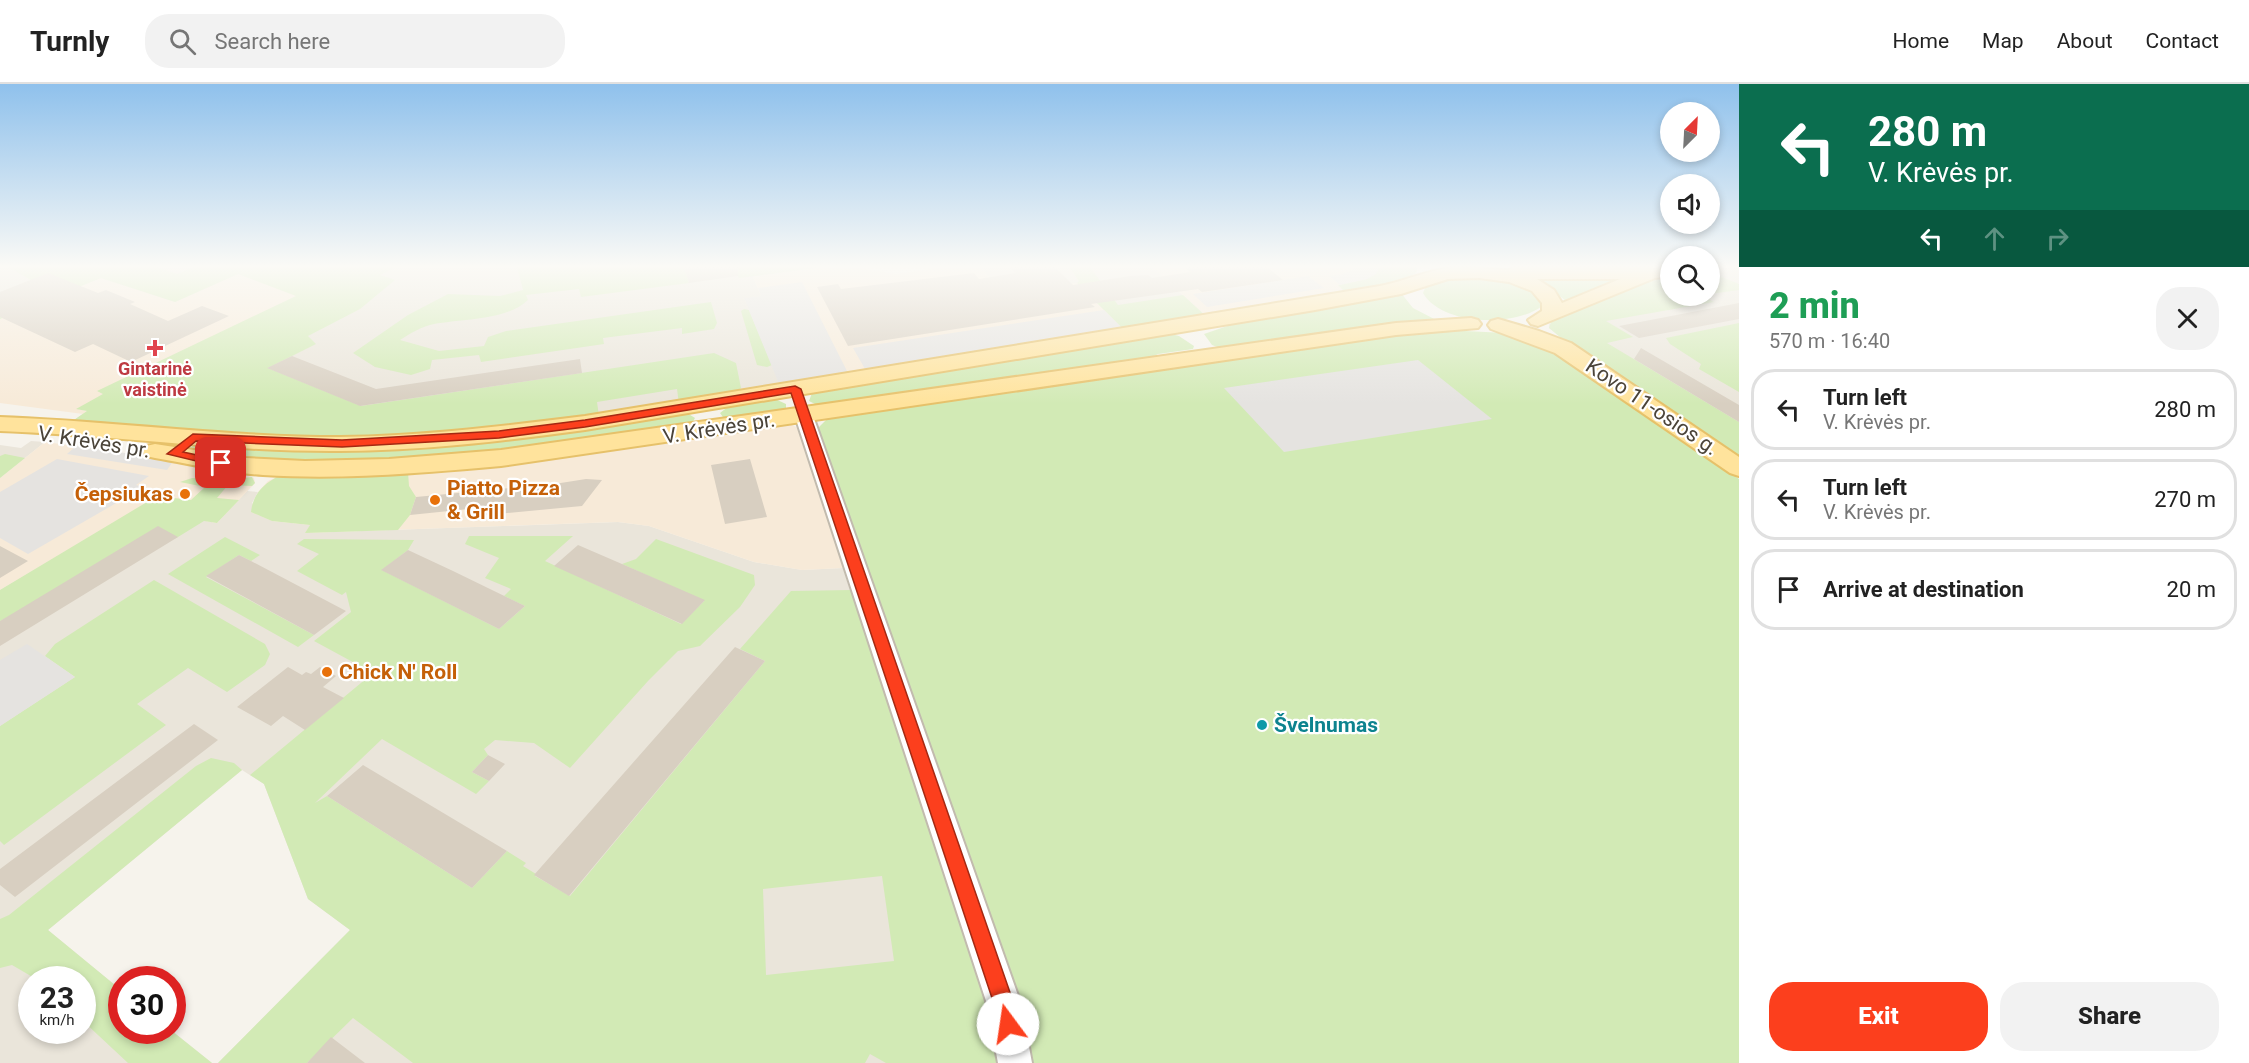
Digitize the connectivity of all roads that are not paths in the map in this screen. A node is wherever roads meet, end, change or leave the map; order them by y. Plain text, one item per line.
1 (1267, 313) edge
2 (1441, 313) edge
3 (1550, 313) edge
4 (1556, 313) edge
5 (1546, 317) junction
6 (1203, 323) junction
7 (1471, 324) junction
8 (1498, 326) junction
9 (1162, 330) junction
10 (1563, 348) junction
11 (1231, 353) junction
12 (1193, 359) junction
13 (795, 389) junction
14 (706, 404) junction
15 (804, 416) junction
16 (1, 424) edge
17 (712, 429) junction
18 (193, 438) junction
19 (173, 454) junction
20 (1739, 468) edge
21 (1015, 1063) edge

1 - 6 main road, V. Krėvės pr.
2 - 7 main road
3 - 5 main road, Kovo 11-osios g.
4 - 5 main road
5 - 8 main road
5 - 10 main road, Kovo 11-osios g.
6 - 9 main road, V. Krėvės pr.
6 - 11 main road
7 - 8 main road
7 - 11 main road, V. Krėvės pr.
8 - 10 main road, Kovo 11-osios g.
9 - 12 main road
9 - 13 main road, V. Krėvės pr.
10 - 20 main road, Kovo 11-osios g.
11 - 12 main road, V. Krėvės pr.
12 - 15 main road, V. Krėvės pr.
13 - 14 main road, V. Krėvės pr.
13 - 15 main road
14 - 17 main road
14 - 18 main road, V. Krėvės pr.
15 - 17 main road, V. Krėvės pr.
15 - 21 street
16 - 18 main road, V. Krėvės pr.
16 - 19 main road, V. Krėvės pr.
17 - 19 main road, V. Krėvės pr.
18 - 19 main road

